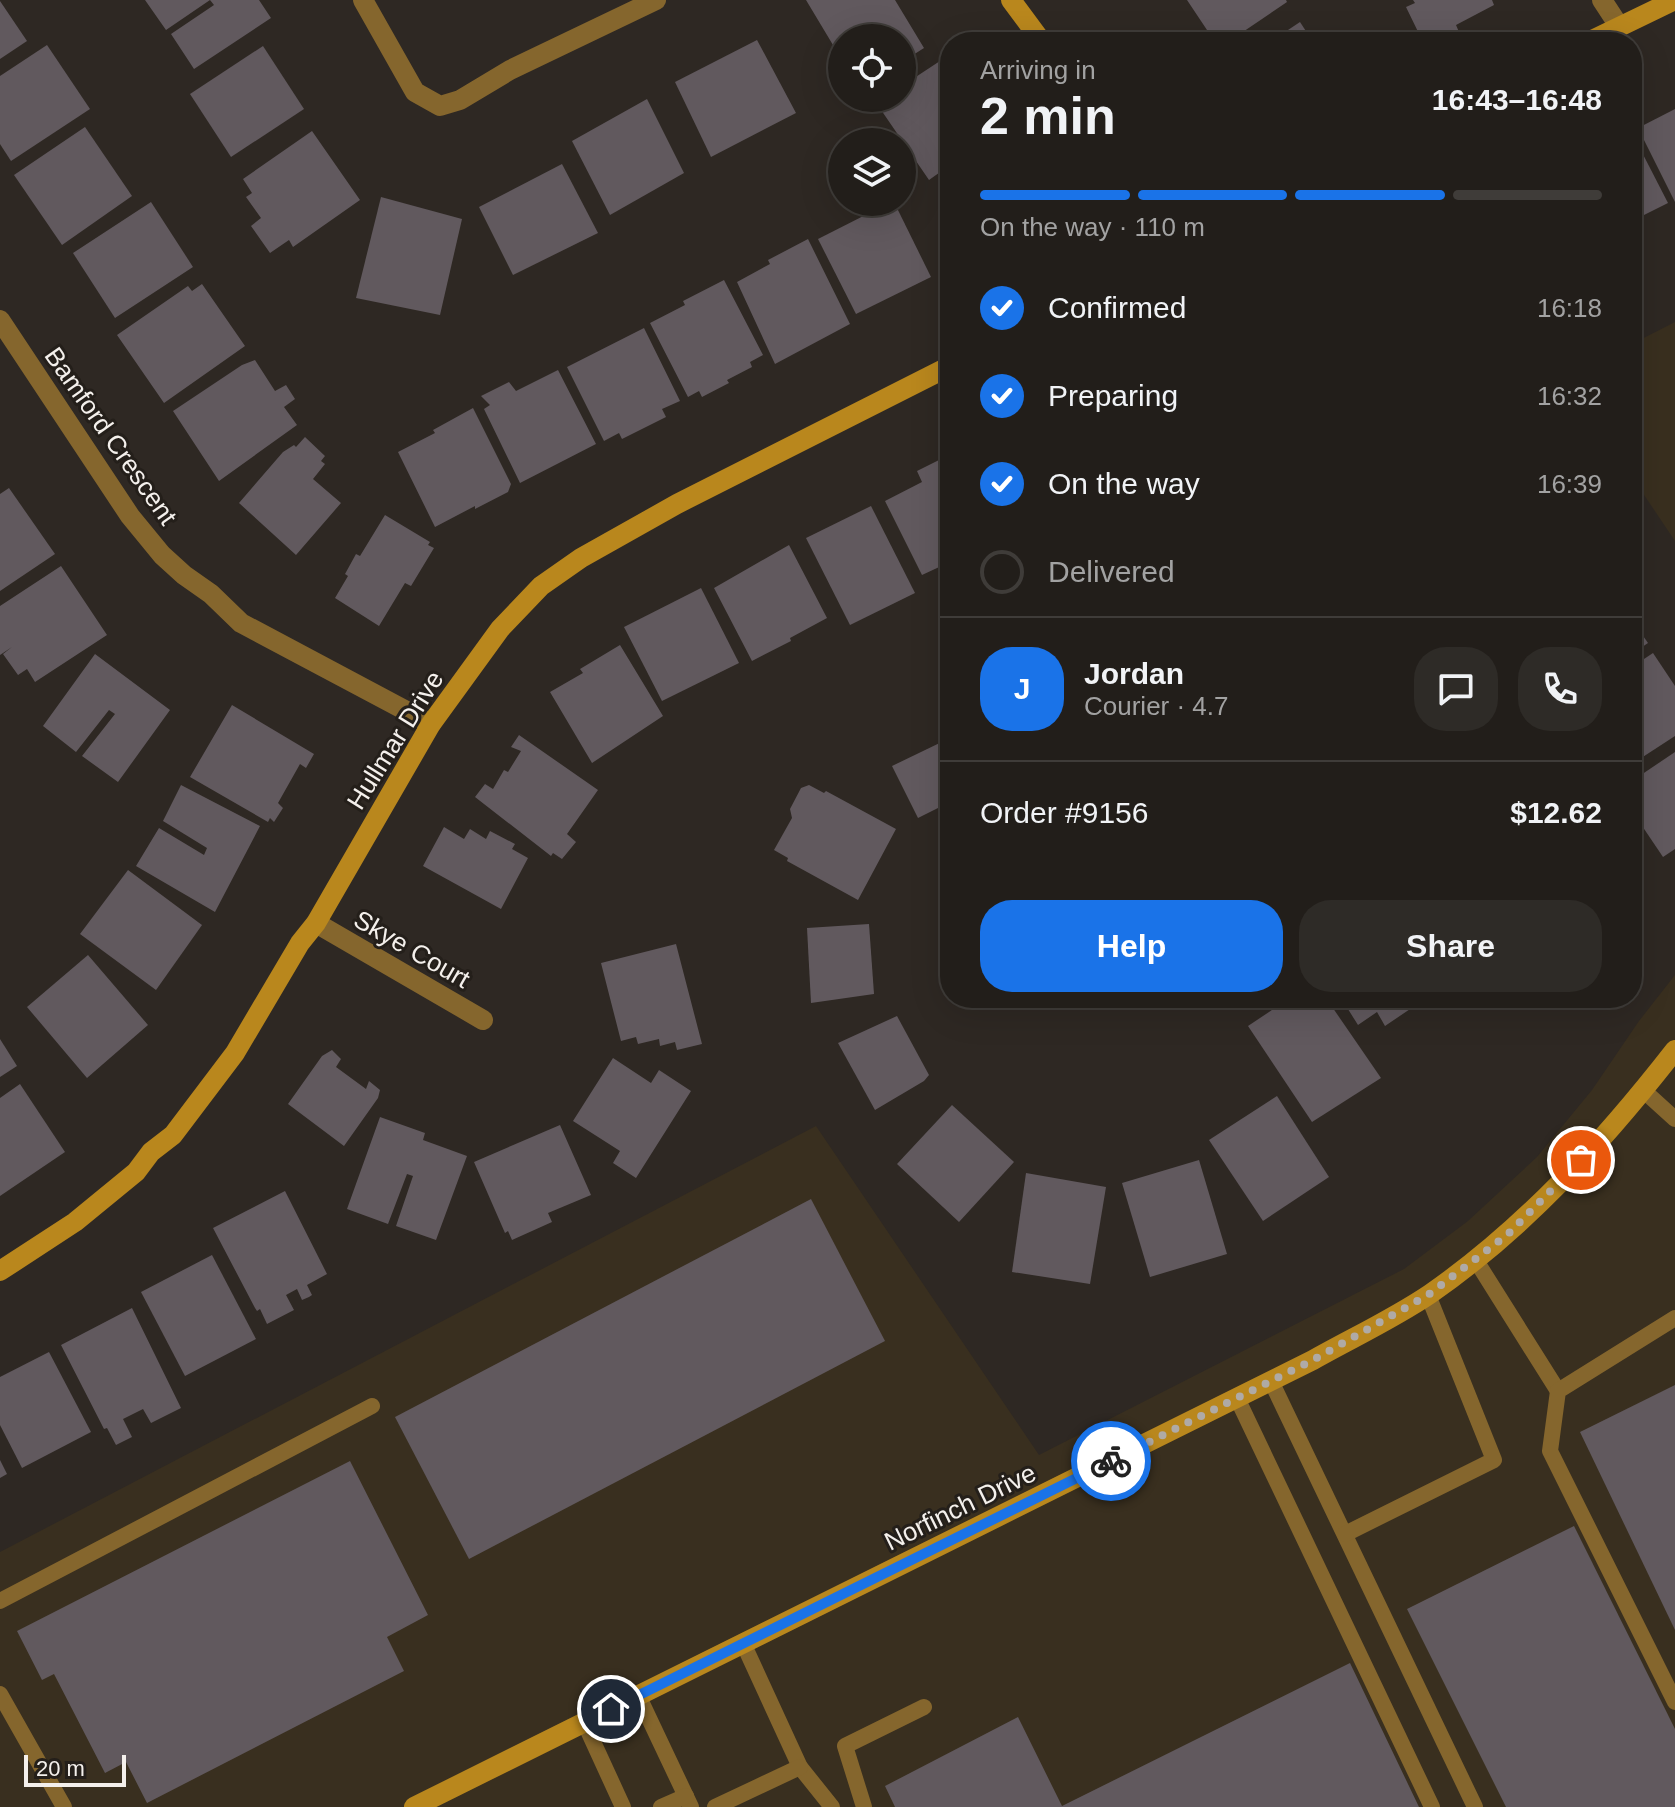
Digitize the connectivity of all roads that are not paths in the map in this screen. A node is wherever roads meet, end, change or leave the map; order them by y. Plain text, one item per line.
1 (363, 0) edge
2 (656, 0) edge
3 (1011, 0) edge
4 (1602, 0) edge
5 (1675, 0) edge
6 (1619, 26) junction
7 (1035, 32) edge
8 (1607, 32) edge
9 (0, 320) edge
10 (940, 371) edge
11 (431, 724) junction
12 (316, 923) junction
13 (483, 1020) dead end
14 (1675, 1050) edge
15 (1643, 1090) junction
16 (1675, 1119) edge
17 (1475, 1259) junction
18 (0, 1271) edge
19 (1428, 1295) junction
20 (1675, 1318) edge
21 (1271, 1381) junction
22 (1558, 1391) junction
23 (1237, 1398) junction
24 (372, 1406) dead end
25 (1345, 1534) junction
26 (0, 1601) edge
27 (743, 1643) junction
28 (0, 1694) edge
29 (638, 1695) junction
30 (1675, 1702) edge
31 (924, 1707) dead end
32 (584, 1722) junction
33 (800, 1767) junction
34 (688, 1801) edge
35 (64, 1807) edge
36 (414, 1807) edge
37 (623, 1807) edge
38 (661, 1807) edge
39 (715, 1807) edge
40 (832, 1807) edge
41 (864, 1807) edge
42 (1432, 1807) edge
43 (1475, 1807) edge

1 - 2 street
3 - 7 street
4 - 6 street
5 - 6 street
6 - 8 street
9 - 11 street, Bamford Crescent
10 - 11 street, Hullmar Drive
11 - 12 street, Hullmar Drive
12 - 13 street, Skye Court
12 - 18 street, Hullmar Drive
14 - 15 street, Norfinch Drive
15 - 16 lane
15 - 17 street, Norfinch Drive
17 - 19 street, Norfinch Drive
17 - 22 lane
19 - 21 street, Norfinch Drive
19 - 25 lane
20 - 22 lane
21 - 23 street, Norfinch Drive
21 - 25 lane
22 - 30 lane
23 - 27 street, Norfinch Drive
23 - 42 lane
24 - 26 lane
25 - 43 lane
27 - 29 street, Norfinch Drive
27 - 33 lane
28 - 35 lane
29 - 32 street, Norfinch Drive
29 - 34 lane
31 - 41 lane
32 - 36 street, Norfinch Drive
32 - 37 lane
33 - 39 lane
33 - 40 lane
34 - 38 lane

